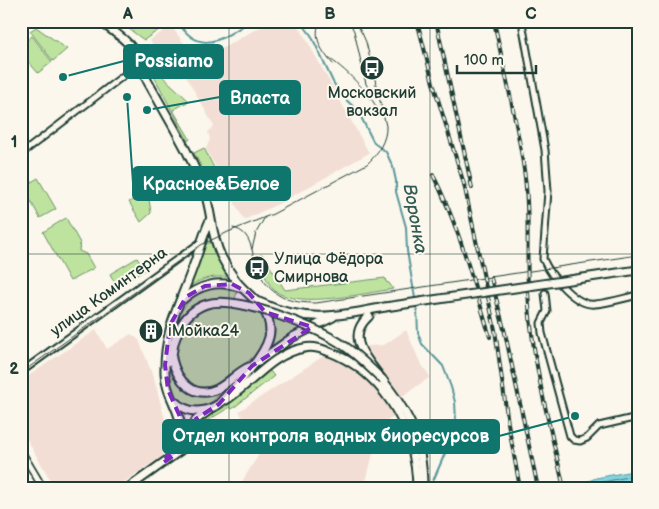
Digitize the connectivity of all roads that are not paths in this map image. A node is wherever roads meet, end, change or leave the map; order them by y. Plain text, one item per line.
1 (99, 21) edge
2 (523, 28) dead end
3 (140, 63) junction
4 (21, 154) edge
5 (210, 220) junction
6 (214, 237) junction
7 (201, 242) junction
8 (638, 270) edge
9 (244, 289) junction
10 (545, 293) dead end
11 (638, 295) edge
12 (180, 302) junction
13 (258, 302) junction
14 (385, 307) junction
15 (369, 316) joint
16 (333, 317) junction
17 (172, 359) junction
18 (252, 366) junction
19 (21, 372) edge
20 (383, 380) junction
21 (167, 386) junction
22 (174, 401) junction
23 (219, 404) junction
24 (209, 410) junction
25 (638, 417) edge
26 (21, 451) edge
27 (163, 463) junction
28 (43, 488) edge
29 (128, 488) edge
30 (417, 488) edge
31 (423, 488) edge

1 - 3 main road
2 - 11 street
3 - 4 street
3 - 5 main road
5 - 6 main road
5 - 7 main road
6 - 7 main road, улица Коминтерна
6 - 9 main road
7 - 12 main road
7 - 19 street, улица Коминтерна
8 - 14 main road, bridge
9 - 12 main road
9 - 13 main road
10 - 25 street
12 - 21 main road
13 - 16 main road
13 - 18 main road
14 - 15 street
14 - 16 main road
15 - 20 main road, bridge
16 - 18 main road
17 - 18 main road
17 - 20 main road, bridge
17 - 21 main road
18 - 23 main road
20 - 31 main road
21 - 22 main road
22 - 24 main road
22 - 27 main road
23 - 24 main road
23 - 30 main road
24 - 27 main road
26 - 28 street
27 - 29 main road

